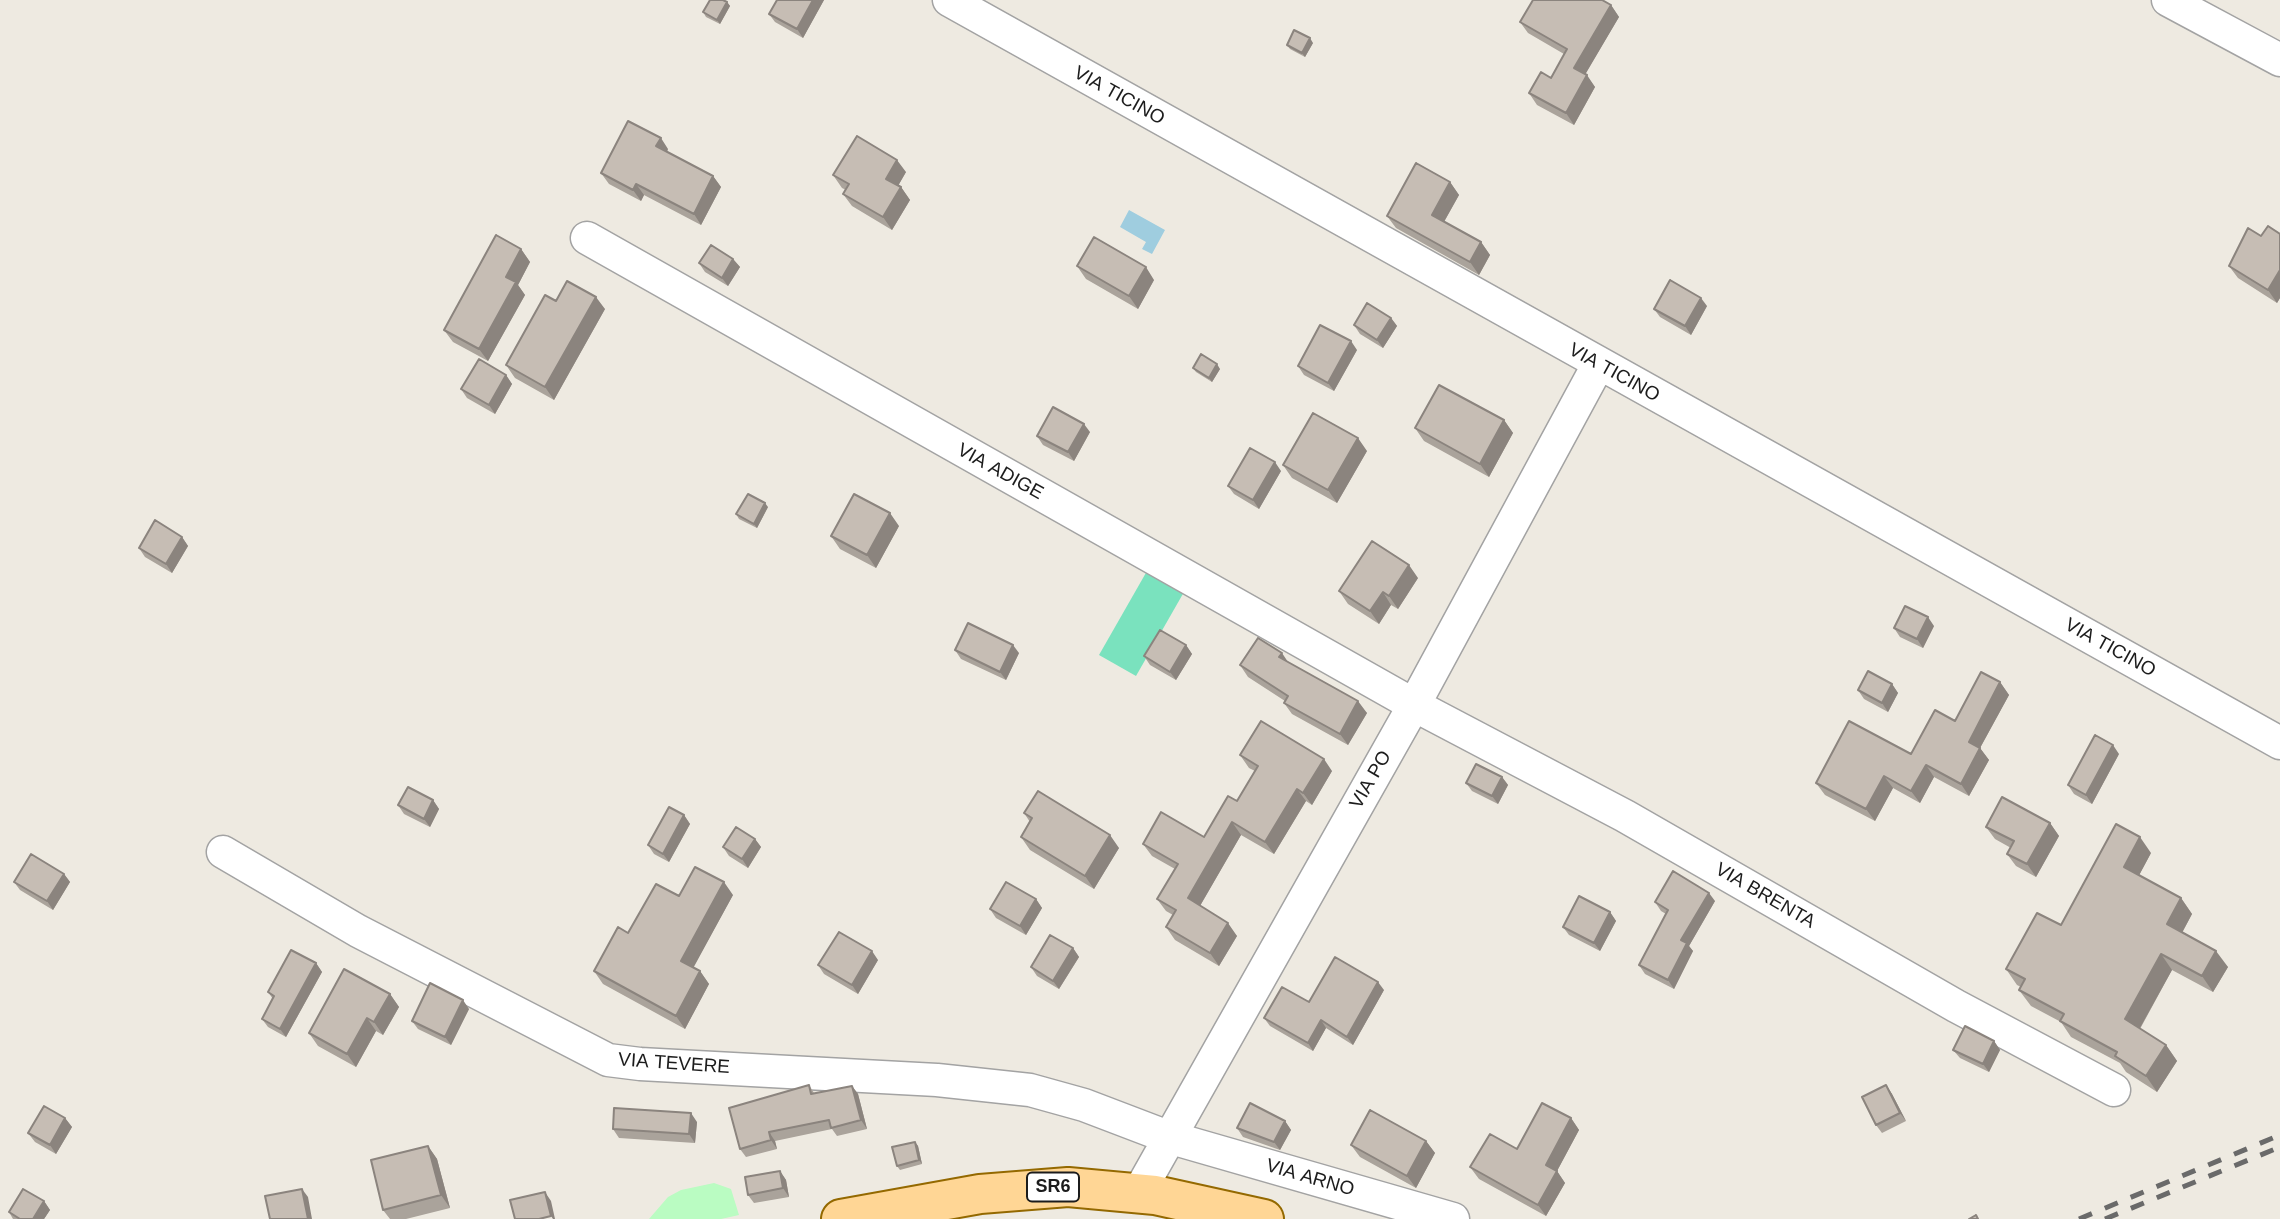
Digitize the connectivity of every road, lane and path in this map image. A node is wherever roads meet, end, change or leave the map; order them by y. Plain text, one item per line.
1 (949, 0) edge
2 (2168, 0) edge
3 (2280, 60) edge
4 (587, 238) dead end
5 (1598, 365) junction
6 (1414, 705) junction
7 (2280, 743) edge
8 (223, 852) dead end
9 (2114, 1090) dead end
10 (1168, 1137) junction
11 (1139, 1192) junction
12 (841, 1219) edge
13 (1264, 1219) edge
14 (1453, 1219) edge

1 - 5 street, VIA TICINO
2 - 3 street
4 - 6 street, VIA ADIGE
5 - 6 street, VIA PO
5 - 7 street, VIA TICINO
6 - 9 street, VIA BRENTA
6 - 10 street, VIA PO
8 - 10 street, VIA TEVERE
10 - 11 street, VIA PO
10 - 14 street, VIA ARNO
11 - 12 main road, SR6
11 - 13 main road, SR6

